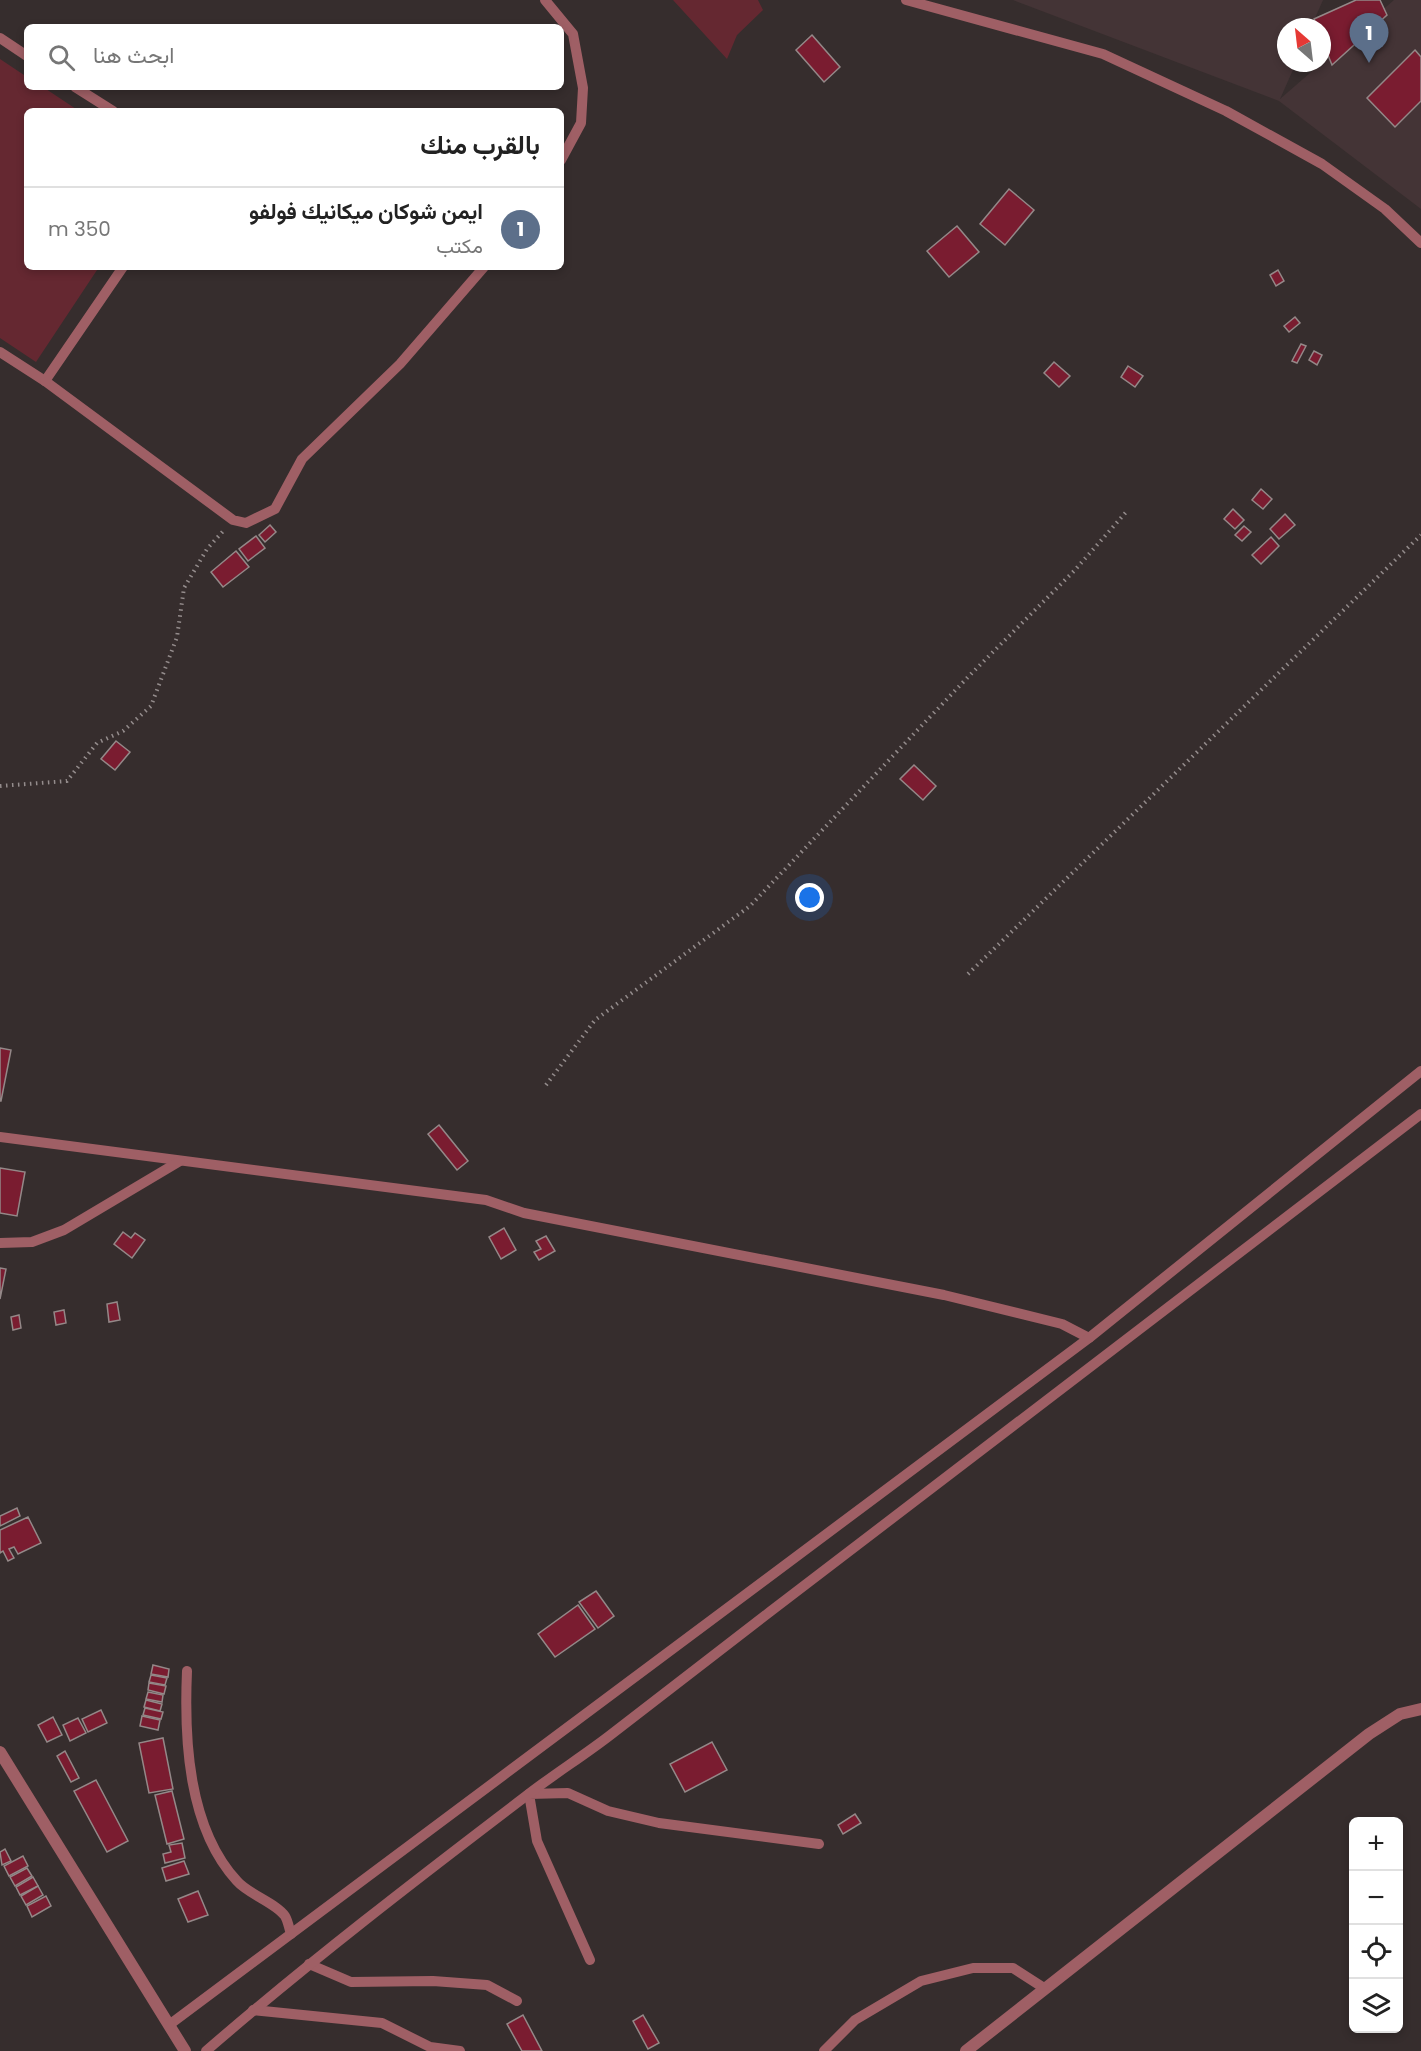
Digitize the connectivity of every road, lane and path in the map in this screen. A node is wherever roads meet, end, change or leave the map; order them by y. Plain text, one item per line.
1 (545, 0) edge
2 (906, 0) edge
3 (0, 38) edge
4 (24, 54) edge
5 (80, 90) edge
6 (107, 108) edge
7 (564, 154) edge
8 (1421, 243) edge
9 (121, 270) edge
10 (481, 270) edge
11 (0, 352) edge
12 (45, 381) junction
13 (1128, 510) dead end
14 (233, 520) junction
15 (1421, 535) edge
16 (0, 786) edge
17 (968, 974) dead end
18 (1421, 1071) edge
19 (546, 1085) dead end
20 (1421, 1114) edge
21 (0, 1137) edge
22 (180, 1161) junction
23 (0, 1243) edge
24 (1089, 1338) junction
25 (187, 1671) dead end
26 (1421, 1709) edge
27 (0, 1752) edge
28 (528, 1794) junction
29 (819, 1844) dead end
30 (291, 1934) junction
31 (590, 1960) dead end
32 (309, 1964) junction
33 (1044, 1988) junction
34 (517, 2001) dead end
35 (253, 2010) junction
36 (169, 2025) junction
37 (185, 2051) edge
38 (206, 2051) edge
39 (460, 2051) edge
40 (824, 2051) edge
41 (966, 2051) edge

1 - 7 lane
2 - 8 lane
3 - 4 lane
5 - 6 lane
9 - 12 lane
10 - 14 lane
11 - 12 lane
12 - 14 lane
13 - 19 path
14 - 16 path
15 - 17 path
18 - 24 lane
20 - 28 lane
21 - 22 lane
22 - 23 lane
22 - 24 lane
24 - 30 lane
25 - 30 lane
26 - 33 street
27 - 36 street
28 - 29 lane
28 - 31 lane
28 - 32 lane
30 - 36 lane
32 - 34 lane
32 - 35 lane
33 - 40 lane
33 - 41 street
35 - 38 lane
35 - 39 lane
36 - 37 street

